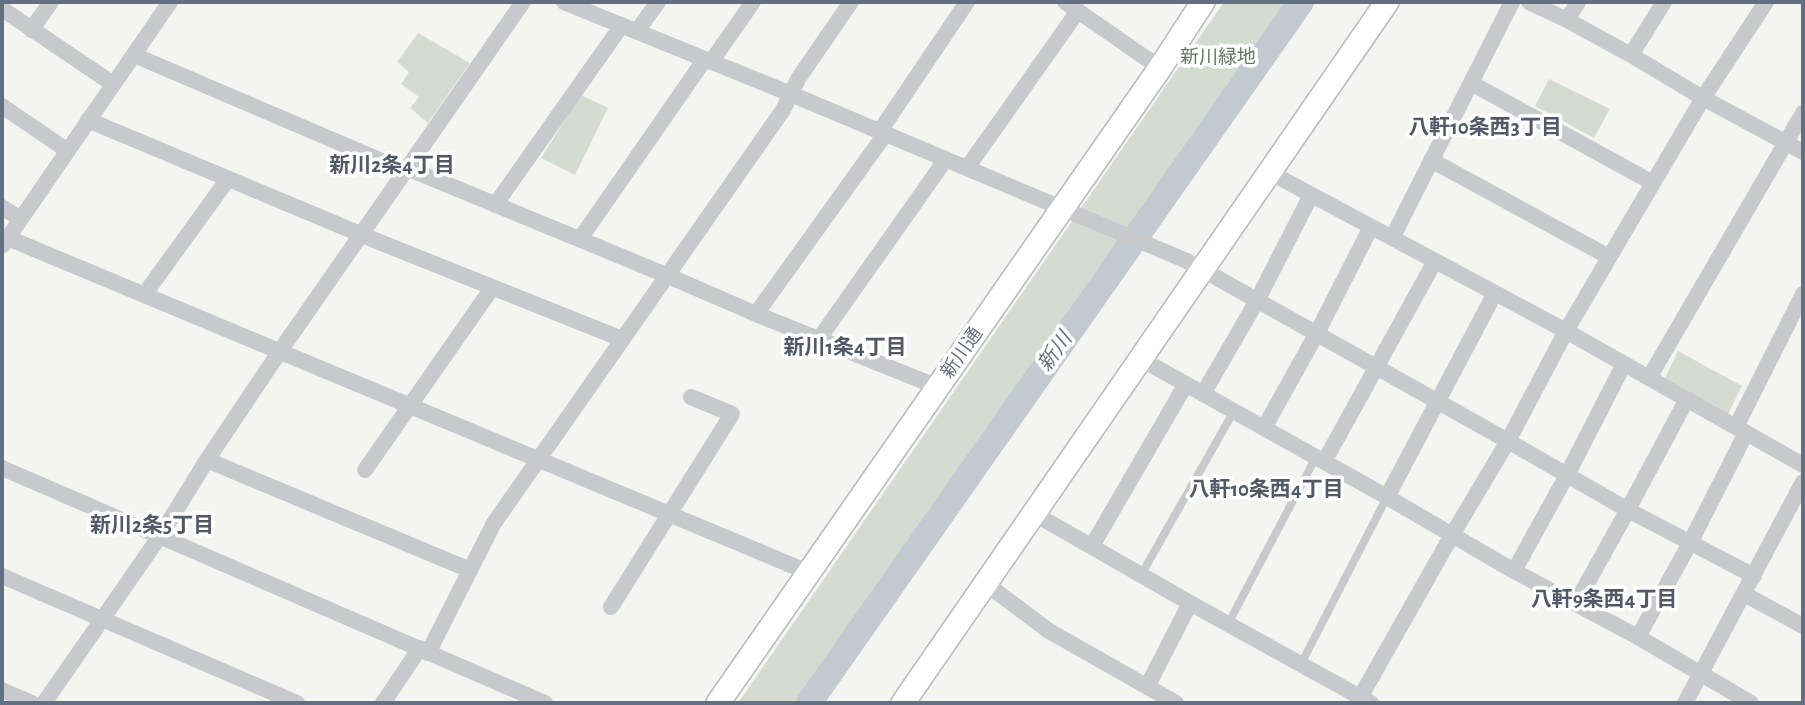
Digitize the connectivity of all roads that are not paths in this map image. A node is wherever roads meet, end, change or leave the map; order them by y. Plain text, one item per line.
1 (51, 2) edge
2 (170, 2) edge
3 (523, 2) edge
4 (564, 2) edge
5 (658, 2) edge
6 (753, 2) edge
7 (851, 2) edge
8 (967, 2) edge
9 (1203, 2) edge
10 (1387, 2) edge
11 (1512, 2) edge
12 (1530, 2) edge
13 (1578, 2) edge
14 (1664, 2) edge
15 (1766, 2) edge
16 (1071, 6) edge
17 (2, 9) edge
18 (1567, 20) junction
19 (630, 28) junction
20 (31, 30) junction
21 (134, 55) junction
22 (1631, 55) junction
23 (708, 60) junction
24 (1160, 68) junction
25 (1471, 83) junction
26 (113, 84) junction
27 (791, 94) junction
28 (1703, 98) junction
29 (2, 106) edge
30 (1803, 113) edge
31 (88, 120) junction
32 (883, 132) junction
33 (1785, 142) junction
34 (68, 151) junction
35 (1803, 152) edge
36 (946, 159) junction
37 (1431, 160) junction
38 (967, 167) junction
39 (407, 168) junction
40 (1269, 172) junction
41 (228, 178) junction
42 (1653, 183) junction
43 (1311, 195) junction
44 (495, 205) junction
45 (2, 207) edge
46 (1072, 211) junction
47 (20, 219) junction
48 (1371, 227) junction
49 (361, 235) junction
50 (1392, 238) junction
51 (580, 239) junction
52 (5, 242) edge
53 (1609, 257) junction
54 (1435, 261) junction
55 (1195, 265) junction
56 (666, 275) junction
57 (492, 288) junction
58 (1496, 293) junction
59 (1803, 294) edge
60 (144, 295) junction
61 (1258, 299) junction
62 (756, 314) junction
63 (1566, 331) junction
64 (1317, 333) junction
65 (622, 339) junction
66 (819, 339) junction
67 (280, 351) junction
68 (1141, 359) junction
69 (1624, 364) junction
70 (1376, 368) junction
71 (1649, 379) junction
72 (1186, 384) junction
73 (938, 387) junction
74 (1203, 394) junction
75 (691, 397) dead end
76 (1687, 399) junction
77 (1439, 402) junction
78 (410, 405) junction
79 (1234, 411) junction
80 (1264, 428) junction
81 (1741, 430) junction
82 (1508, 440) junction
83 (539, 458) junction
84 (208, 460) junction
85 (1320, 460) junction
86 (1803, 465) edge
87 (2, 468) edge
88 (365, 470) dead end
89 (1567, 475) junction
90 (1803, 482) edge
91 (1387, 497) junction
92 (1628, 510) junction
93 (1033, 513) junction
94 (671, 514) junction
95 (1452, 535) junction
96 (160, 536) junction
97 (1690, 543) junction
98 (1092, 546) junction
99 (470, 570) junction
100 (1514, 571) junction
101 (808, 572) junction
102 (1141, 575) junction
103 (2, 576) edge
104 (1754, 576) junction
105 (985, 583) junction
106 (1744, 594) junction
107 (1190, 603) junction
108 (1576, 603) junction
109 (611, 607) dead end
110 (102, 618) junction
111 (1228, 624) junction
112 (1803, 626) edge
113 (1637, 637) junction
114 (424, 651) junction
115 (1301, 664) junction
116 (1701, 673) junction
117 (1147, 687) junction
118 (2, 690) edge
119 (1363, 701) edge
120 (32, 703) edge
121 (44, 703) edge
122 (297, 703) edge
123 (383, 703) edge
124 (545, 703) edge
125 (718, 703) edge
126 (903, 703) edge
127 (1176, 703) edge
128 (1685, 703) edge
129 (1751, 703) edge

1 - 20 street
2 - 21 street
3 - 39 street
4 - 19 street
5 - 19 street
6 - 23 street
7 - 27 street
8 - 32 street
9 - 24 street, 新川通
10 - 40 street
11 - 25 street
12 - 18 street
13 - 18 street
14 - 22 street
15 - 28 street
16 - 24 street
16 - 38 street
17 - 20 street
18 - 22 street
19 - 23 street
19 - 44 street
20 - 26 street
21 - 26 street
21 - 39 street
22 - 28 street
23 - 27 street
23 - 51 street
24 - 46 street, 新川通
25 - 37 street
25 - 42 street
26 - 31 street
27 - 32 street
27 - 56 street
28 - 33 street
28 - 42 street
29 - 34 street
30 - 33 street
31 - 34 street
31 - 41 street
32 - 36 street
32 - 62 street
33 - 35 street
33 - 71 street
34 - 47 street
36 - 38 street
36 - 66 street
37 - 50 street
37 - 53 street
38 - 46 street
39 - 44 street
39 - 49 street
40 - 43 street
40 - 55 street
41 - 49 street
41 - 60 street
42 - 53 street
43 - 48 street
43 - 61 street
44 - 51 street
45 - 47 street
46 - 55 street
46 - 73 street, 新川通
47 - 52 street
48 - 50 street
48 - 64 street
49 - 57 street
49 - 67 street
50 - 54 street
51 - 56 street
52 - 60 street
53 - 63 street
54 - 58 street
54 - 70 street
55 - 61 street
55 - 68 street
56 - 62 street
56 - 65 street
57 - 65 street
57 - 78 street
58 - 63 street
58 - 77 street
59 - 81 street
60 - 67 street
61 - 64 street
61 - 74 street
62 - 66 street
63 - 69 street
63 - 82 street
64 - 70 street
64 - 80 street
65 - 83 street
66 - 73 street
67 - 78 street
67 - 84 street
68 - 72 street
68 - 93 street
69 - 71 street
69 - 89 street
70 - 77 street
70 - 85 street
71 - 76 street
72 - 74 street
72 - 98 street
73 - 101 street, 新川通
74 - 79 street
75 - 94 street
76 - 81 street
76 - 92 street
77 - 82 street
77 - 91 street
78 - 83 street
78 - 88 street
79 - 80 street
79 - 102 lane
80 - 85 street
81 - 86 street
81 - 97 street
82 - 89 street
82 - 95 street
83 - 94 street
83 - 99 street
84 - 96 street
84 - 99 street
85 - 91 street
85 - 111 lane
87 - 96 street
89 - 92 street
89 - 100 street
90 - 104 street
91 - 95 street
91 - 115 lane
92 - 97 street
92 - 108 street
93 - 98 street
93 - 105 street
94 - 101 street
94 - 109 street
95 - 100 street
95 - 119 street
96 - 110 street
96 - 114 street
97 - 104 street
97 - 113 street
98 - 102 street
99 - 114 street
100 - 108 street
101 - 125 street, 新川通
102 - 107 street
103 - 110 street
104 - 106 street
105 - 117 street
105 - 126 street
106 - 112 street
106 - 116 street
107 - 111 street
107 - 117 street
108 - 113 street
110 - 121 street
110 - 122 street
111 - 115 street
113 - 116 street
114 - 123 street
114 - 124 street
115 - 119 street
116 - 128 street
116 - 129 street
117 - 127 street
118 - 120 street

